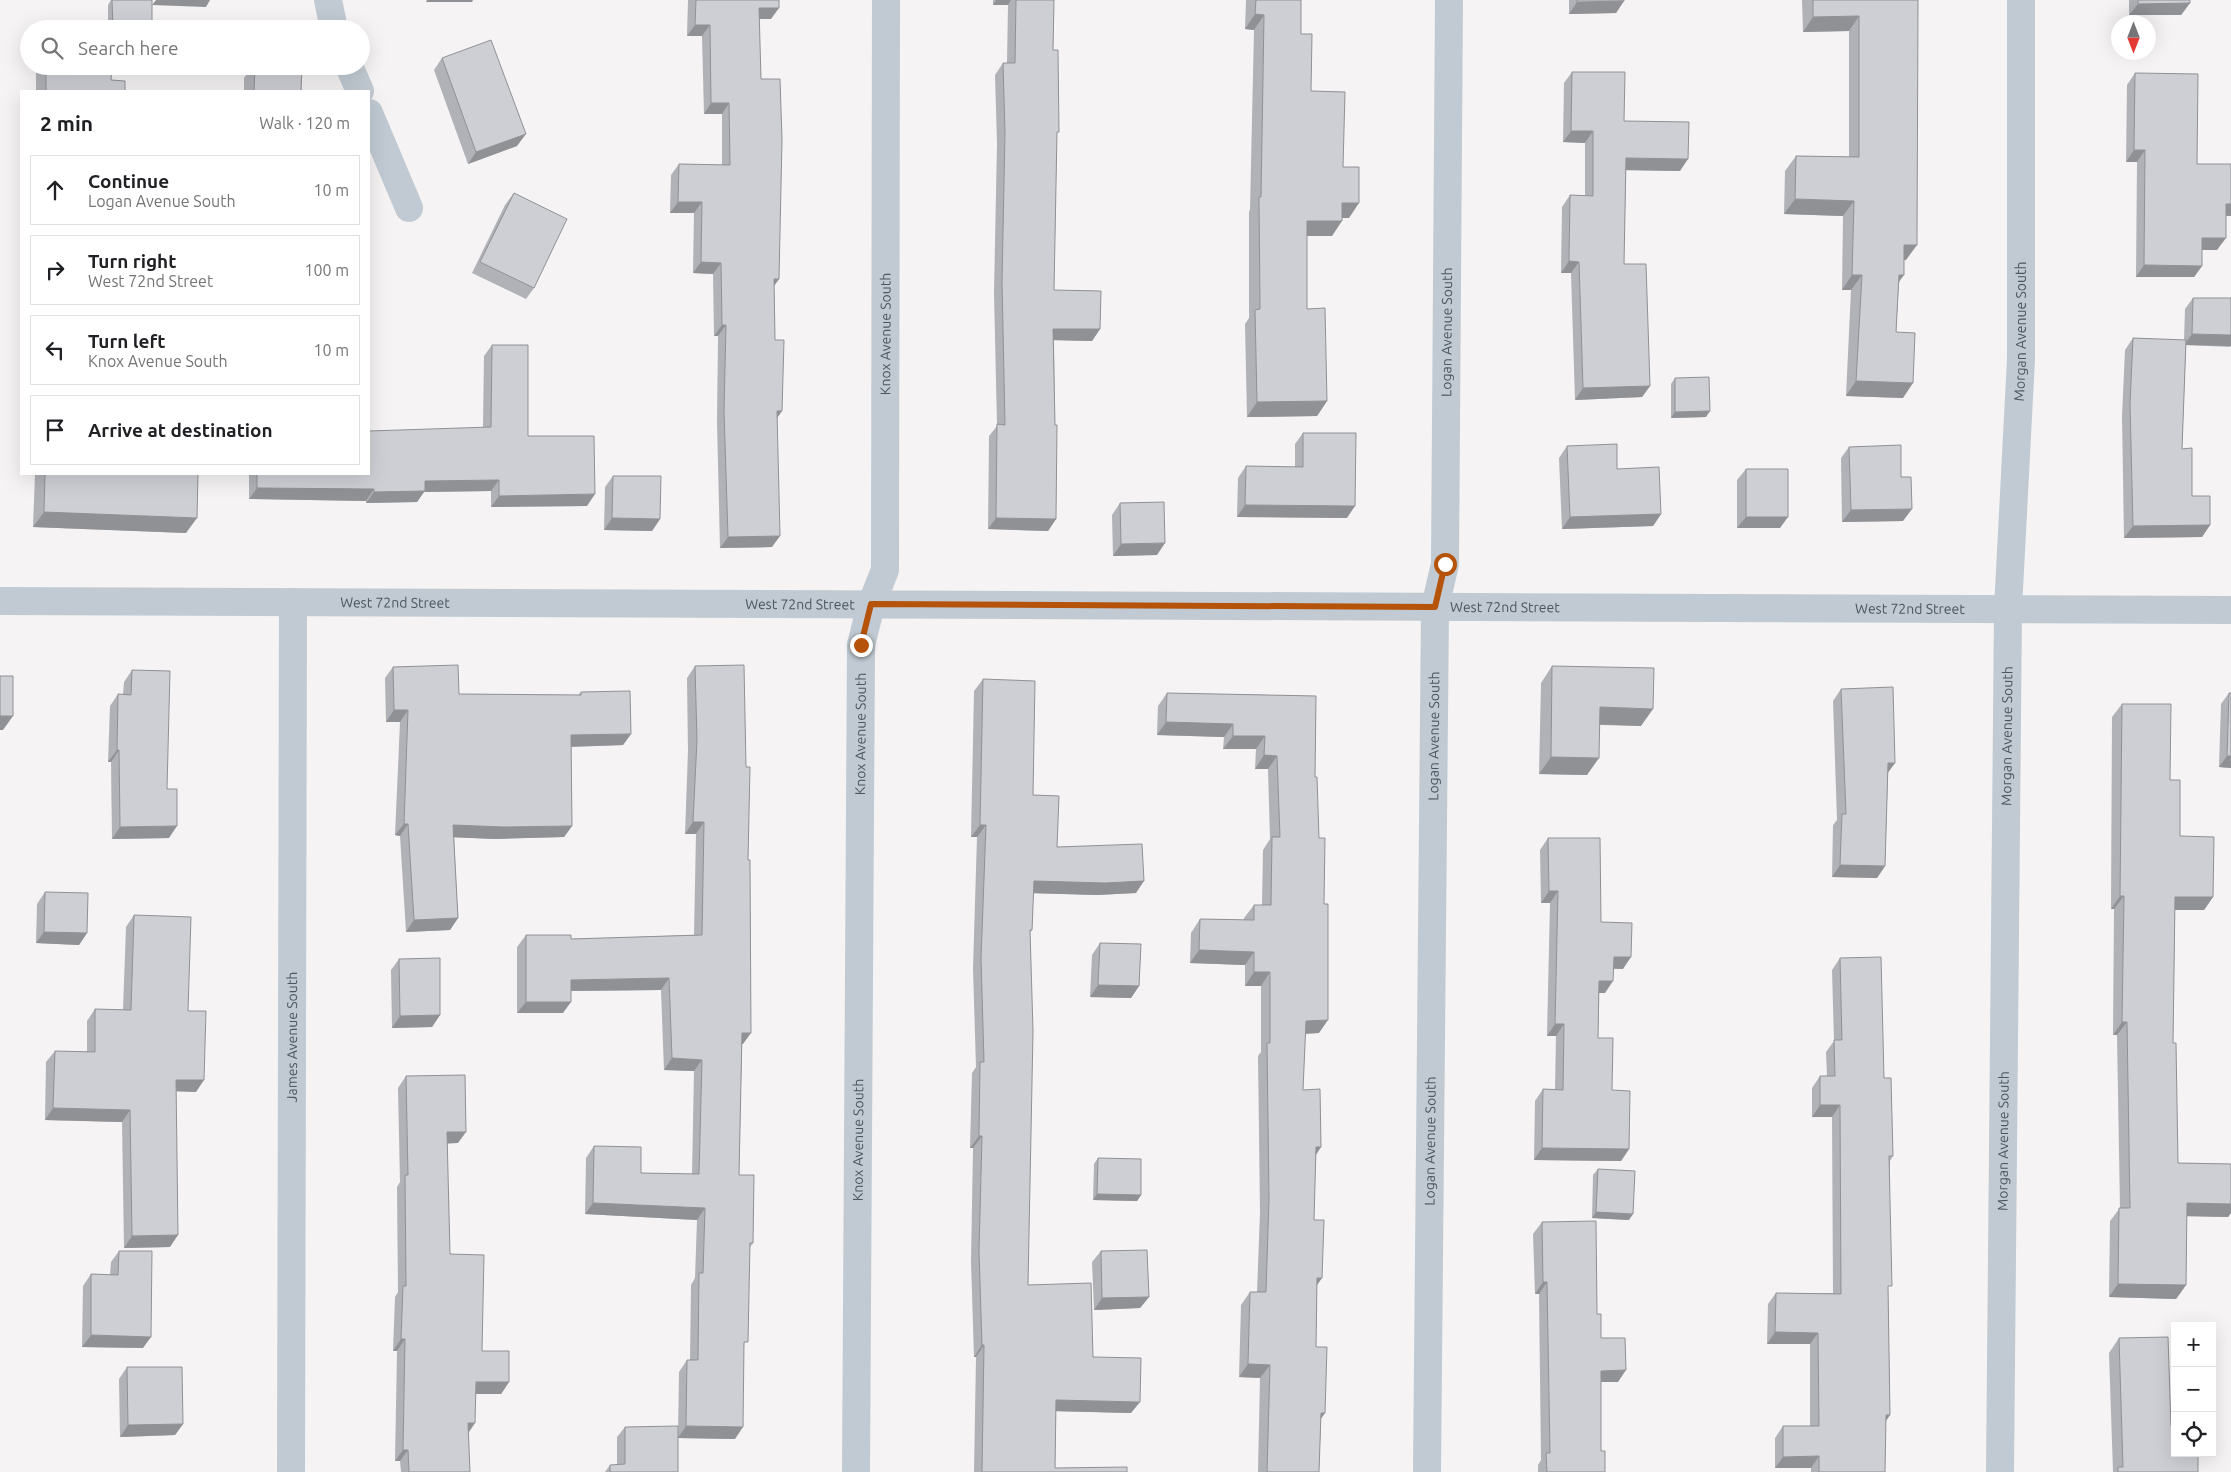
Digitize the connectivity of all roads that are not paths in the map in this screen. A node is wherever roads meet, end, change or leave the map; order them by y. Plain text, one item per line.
1 (328, 0) edge
2 (886, 0) edge
3 (1449, 0) edge
4 (2021, 0) edge
5 (332, 20) edge
6 (353, 75) edge
7 (360, 90) edge
8 (370, 115) edge
9 (409, 208) dead end
10 (0, 601) edge
11 (293, 602) junction
12 (871, 604) junction
13 (1435, 607) junction
14 (2008, 609) junction
15 (2231, 610) edge
16 (291, 1472) edge
17 (856, 1472) edge
18 (1428, 1472) edge
19 (2000, 1472) edge

1 - 5 street
2 - 12 street, Knox Avenue South
3 - 13 street, Logan Avenue South
4 - 14 street, Morgan Avenue South
6 - 7 street
8 - 9 street
10 - 11 street, West 72nd Street
11 - 12 street, West 72nd Street
11 - 16 street, James Avenue South
12 - 13 street, West 72nd Street
12 - 17 street, Knox Avenue South
13 - 14 street, West 72nd Street
13 - 18 street, Logan Avenue South
14 - 15 street, West 72nd Street
14 - 19 street, Morgan Avenue South

